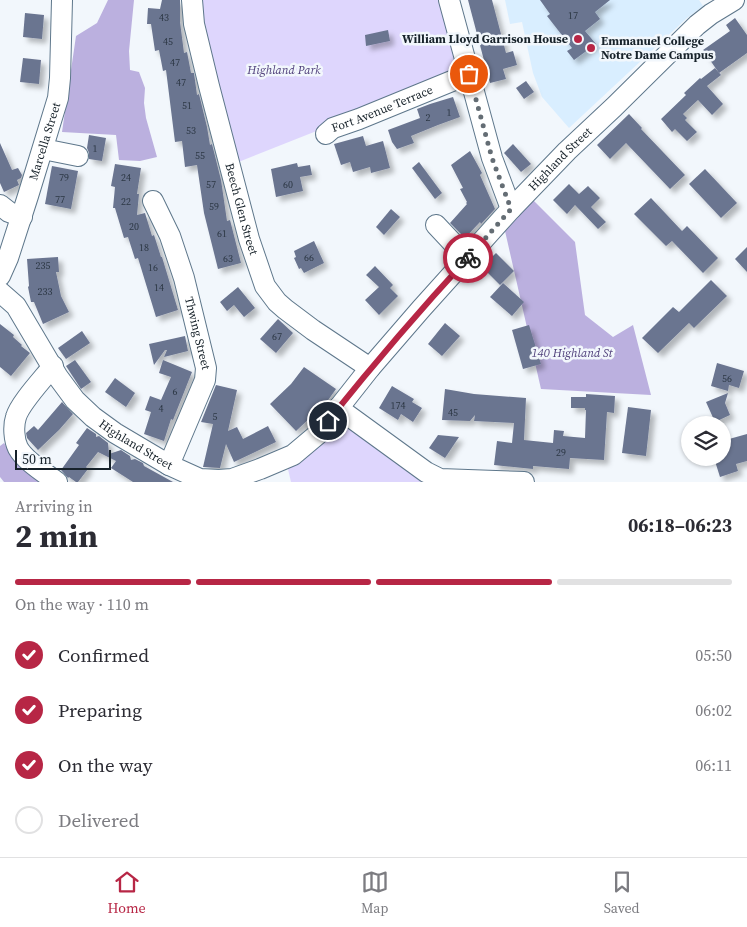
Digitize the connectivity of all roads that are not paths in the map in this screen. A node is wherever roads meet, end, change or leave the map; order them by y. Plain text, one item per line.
1 (62, 0) edge
2 (192, 0) edge
3 (449, 0) edge
4 (734, 0) edge
5 (469, 74) junction
6 (326, 134) dead end
7 (43, 148) junction
8 (78, 156) dead end
9 (153, 201) dead end
10 (0, 205) edge
11 (511, 209) junction
12 (22, 217) junction
13 (436, 225) dead end
14 (467, 258) junction
15 (0, 276) edge
16 (0, 292) edge
17 (53, 366) junction
18 (370, 368) junction
19 (338, 408) junction
20 (168, 465) junction
21 (440, 480) edge
22 (57, 482) edge
23 (524, 482) edge

1 - 7 street, Marcella Street
2 - 18 street, Beech Glen Street
3 - 5 street
4 - 11 street, Highland Street
5 - 6 street, Fort Avenue Terrace
5 - 11 street
7 - 8 street
7 - 12 street, Marcella Street
9 - 20 street, Thwing Street
10 - 12 street
11 - 14 street, Highland Street
12 - 15 street, Marcella Street
13 - 14 street
14 - 18 street, Highland Street
16 - 17 street, Highland Street
17 - 20 street, Highland Street
17 - 22 street
18 - 19 street, Highland Street
19 - 20 street, Highland Street
19 - 21 street
21 - 23 street

